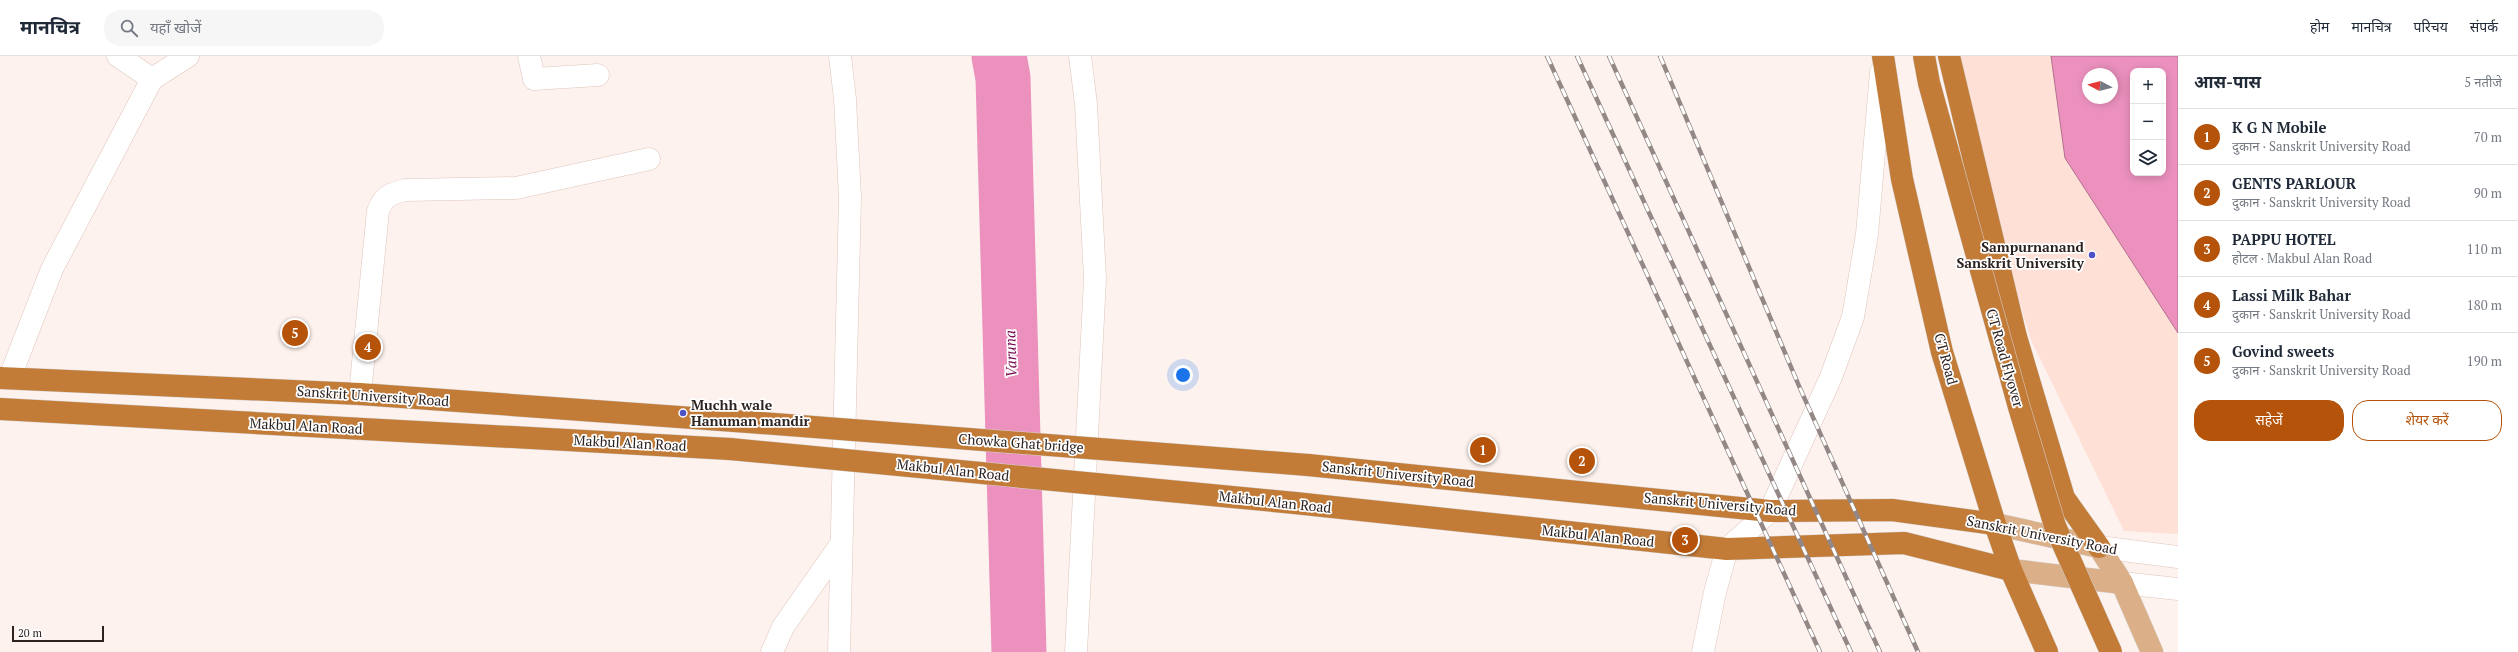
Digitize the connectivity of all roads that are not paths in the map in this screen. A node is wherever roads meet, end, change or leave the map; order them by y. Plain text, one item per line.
1 (118, 56) edge
2 (188, 56) edge
3 (528, 56) edge
4 (840, 56) edge
5 (1080, 56) edge
6 (1883, 56) edge
7 (1924, 56) edge
8 (1949, 56) edge
9 (598, 75) dead end
10 (152, 79) junction
11 (649, 159) dead end
12 (5, 378) edge
13 (360, 394) junction
14 (0, 410) edge
15 (735, 422) joint
16 (1308, 465) joint
17 (1770, 511) junction
18 (1995, 524) junction
19 (841, 544) junction
20 (2098, 547) junction
21 (1727, 549) junction
22 (2178, 557) edge
23 (2011, 570) junction
24 (2122, 583) junction
25 (2178, 589) edge
26 (772, 652) edge
27 (838, 652) edge
28 (1076, 652) edge
29 (1703, 652) edge
30 (2047, 652) edge
31 (2111, 652) edge
32 (2152, 652) edge

1 - 10 street
2 - 10 street
3 - 9 street
4 - 19 street
5 - 28 street
6 - 17 street
6 - 18 highway, GT Road
7 - 31 highway, GT Road Flyover, bridge
8 - 20 highway
10 - 12 street
11 - 13 street
12 - 13 highway, Sanskrit University Road
13 - 15 highway, Sanskrit University Road
14 - 21 highway, Makbul Alan Road, bridge
15 - 16 highway, Chowka Ghat bridge, bridge
16 - 17 highway, Sanskrit University Road
17 - 18 highway, Sanskrit University Road
17 - 21 street
18 - 20 main road, Sanskrit University Road
18 - 23 highway, GT Road
19 - 26 street
19 - 27 street
20 - 22 street, Sanskrit University Road
20 - 24 main road
21 - 23 highway, Makbul Alan Road
21 - 29 street
23 - 24 main road
23 - 30 highway, GT Road
24 - 25 street
24 - 32 main road

